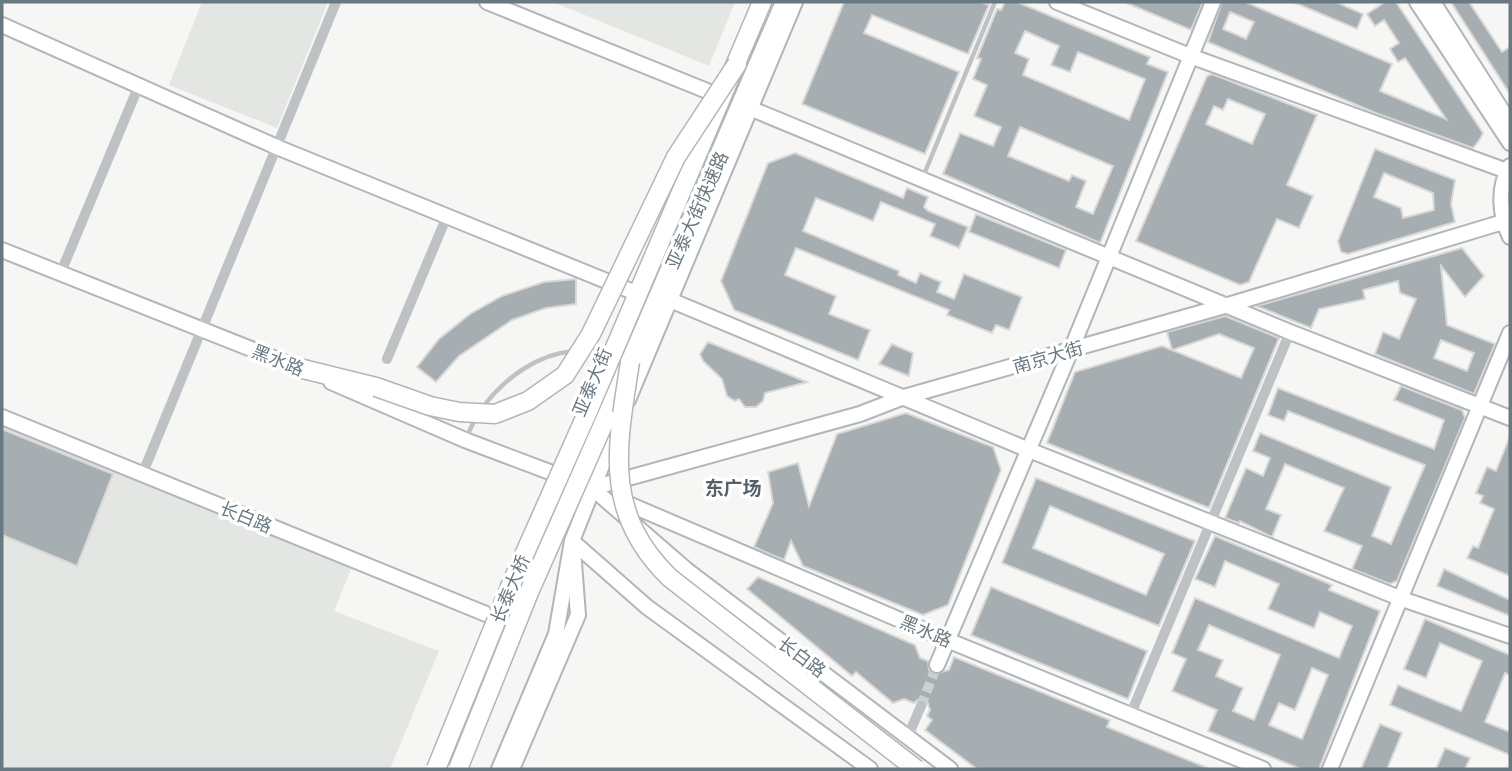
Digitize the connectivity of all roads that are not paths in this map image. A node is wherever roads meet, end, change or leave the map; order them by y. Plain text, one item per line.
1 (337, 2) edge
2 (487, 2) edge
3 (756, 2) edge
4 (762, 2) edge
5 (785, 2) edge
6 (795, 2) edge
7 (995, 2) edge
8 (1057, 2) edge
9 (1213, 2) edge
10 (1416, 2) edge
11 (1433, 2) edge
12 (2, 25) edge
13 (1190, 56) junction
14 (737, 64) junction
15 (139, 85) junction
16 (717, 95) junction
17 (752, 108) junction
18 (1510, 122) edge
19 (1510, 143) edge
20 (279, 148) junction
21 (1509, 169) edge
22 (923, 178) junction
23 (447, 216) junction
24 (1503, 222) junction
25 (1510, 237) edge
26 (2, 250) edge
27 (1108, 256) junction
28 (61, 272) junction
29 (631, 291) junction
30 (670, 300) junction
31 (1228, 305) junction
32 (203, 329) junction
33 (1290, 332) junction
34 (1510, 333) edge
35 (606, 349) junction
36 (1071, 350) junction
37 (387, 359) dead end
38 (630, 362) junction
39 (299, 368) junction
40 (904, 397) junction
41 (1479, 408) junction
42 (588, 411) joint
43 (2, 417) edge
44 (606, 418) joint
45 (1510, 418) edge
46 (465, 440) junction
47 (1029, 450) junction
48 (553, 474) junction
49 (142, 475) junction
50 (592, 488) junction
51 (1211, 521) junction
52 (572, 541) junction
53 (1402, 598) junction
54 (491, 616) junction
55 (1510, 636) edge
56 (947, 640) junction
57 (937, 665) tunnel mouth
58 (921, 706) tunnel mouth
59 (1130, 716) junction
60 (908, 736) junction
61 (429, 769) edge
62 (436, 769) edge
63 (446, 769) edge
64 (458, 769) edge
65 (499, 769) edge
66 (513, 769) edge
67 (870, 769) edge
68 (916, 769) edge
69 (950, 769) edge
70 (1263, 769) edge
71 (1330, 769) edge

1 - 20 street
2 - 16 street
3 - 16 street, 亚泰大街
4 - 14 highway, 亚泰大街快速路
5 - 38 highway, 亚泰大街快速路
6 - 17 street
7 - 22 lane
8 - 13 street
9 - 13 street
10 - 19 street
11 - 18 street
12 - 15 street
13 - 21 street
13 - 27 street
14 - 39 highway, bridge
14 - 42 highway, 亚泰大街快速路, bridge
15 - 20 street
15 - 28 street
16 - 29 street, 亚泰大街
17 - 22 street
17 - 30 street
20 - 23 street
20 - 32 street
21 - 24 street
22 - 27 street
23 - 29 street
23 - 37 street
24 - 25 street
24 - 31 street, 南京大街
26 - 28 street, 黑水路
27 - 31 street
27 - 36 street
28 - 32 street, 黑水路
29 - 35 street, 亚泰大街
30 - 40 street
30 - 50 street
31 - 33 street
31 - 36 street, 南京大街
32 - 39 street, 黑水路
32 - 49 street
33 - 41 street
33 - 51 street
34 - 41 street
35 - 46 lane
35 - 48 street, 亚泰大街
36 - 40 street, 南京大街
36 - 47 street
38 - 44 highway, 亚泰大街快速路, bridge
38 - 68 highway, bridge
39 - 46 street, 黑水路
40 - 47 street
40 - 50 street, 南京大街
41 - 45 street
41 - 53 street
42 - 62 highway, 长泰大桥, bridge
43 - 49 street, 长白路
44 - 64 highway, 长泰大桥, bridge
46 - 48 street, 黑水路
47 - 51 street
47 - 56 street
48 - 50 street, 长白路
48 - 54 street
48 - 63 street, 亚泰大街
49 - 54 street, 长白路
50 - 52 street
50 - 56 street, 黑水路
50 - 60 street, 长白路
51 - 53 street
51 - 59 street
52 - 65 street
52 - 66 street
52 - 67 street
53 - 55 street
53 - 71 street
54 - 61 street
56 - 57 street
56 - 59 street, 黑水路
58 - 60 street
59 - 70 street, 黑水路
60 - 69 street, 长白路

